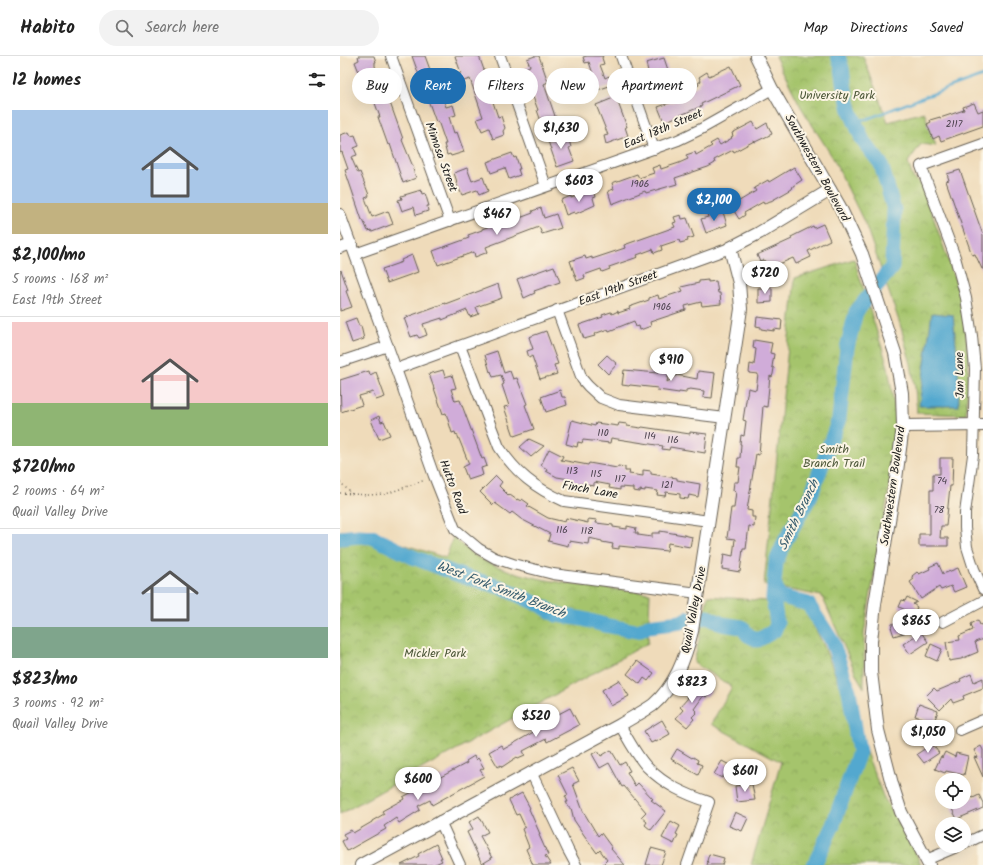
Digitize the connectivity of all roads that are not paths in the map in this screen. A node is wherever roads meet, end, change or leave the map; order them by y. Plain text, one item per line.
1 (392, 56) edge
2 (500, 56) edge
3 (621, 56) edge
4 (756, 56) edge
5 (772, 89) junction
6 (983, 144) edge
7 (654, 149) junction
8 (546, 186) junction
9 (830, 190) junction
10 (340, 214) edge
11 (450, 221) junction
12 (352, 244) junction
13 (340, 248) edge
14 (730, 248) junction
15 (355, 254) junction
16 (558, 310) junction
17 (388, 346) junction
18 (460, 346) junction
19 (340, 362) edge
20 (396, 369) junction
21 (725, 418) junction
22 (978, 425) edge
23 (902, 426) junction
24 (709, 521) junction
25 (983, 589) edge
26 (698, 593) junction
27 (983, 601) edge
28 (942, 622) dead end
29 (983, 720) edge
30 (620, 725) junction
31 (960, 730) dead end
32 (531, 772) junction
33 (440, 821) junction
34 (983, 835) edge
35 (971, 841) edge
36 (946, 853) edge
37 (927, 863) edge
38 (361, 865) edge
39 (460, 865) edge
40 (576, 865) edge
41 (687, 865) edge

1 - 11 street, Mimosa Street
2 - 8 street
3 - 7 street
4 - 5 street, Southwestern Boulevard
5 - 7 street, East 18th Street
5 - 9 street, Southwestern Boulevard
6 - 22 street, Jan Lane
7 - 8 street, East 18th Street
8 - 11 street, East 18th Street
9 - 14 street, East 19th Street
9 - 23 street, Southwestern Boulevard
10 - 12 street, Hutto Road
11 - 15 street, East 18th Street
12 - 13 street
12 - 15 street, Hutto Road
14 - 16 street, East 19th Street
14 - 21 street, Quail Valley Drive
15 - 17 street, Hutto Road
16 - 18 street, East 19th Street
16 - 21 street
17 - 19 street
17 - 20 street, Hutto Road
18 - 20 street, East 19th Street
18 - 24 street, Finch Lane
20 - 26 street, Hutto Road
21 - 24 street, Quail Valley Drive
22 - 23 street
22 - 25 street, Jan Lane
23 - 37 street, Southwestern Boulevard
24 - 26 street, Quail Valley Drive
26 - 30 street, Quail Valley Drive
27 - 28 street
29 - 31 street
30 - 32 street, Quail Valley Drive
30 - 41 street
32 - 33 street, Quail Valley Drive
32 - 40 street
33 - 38 street, Quail Valley Drive
33 - 39 street
34 - 35 street
36 - 37 street

